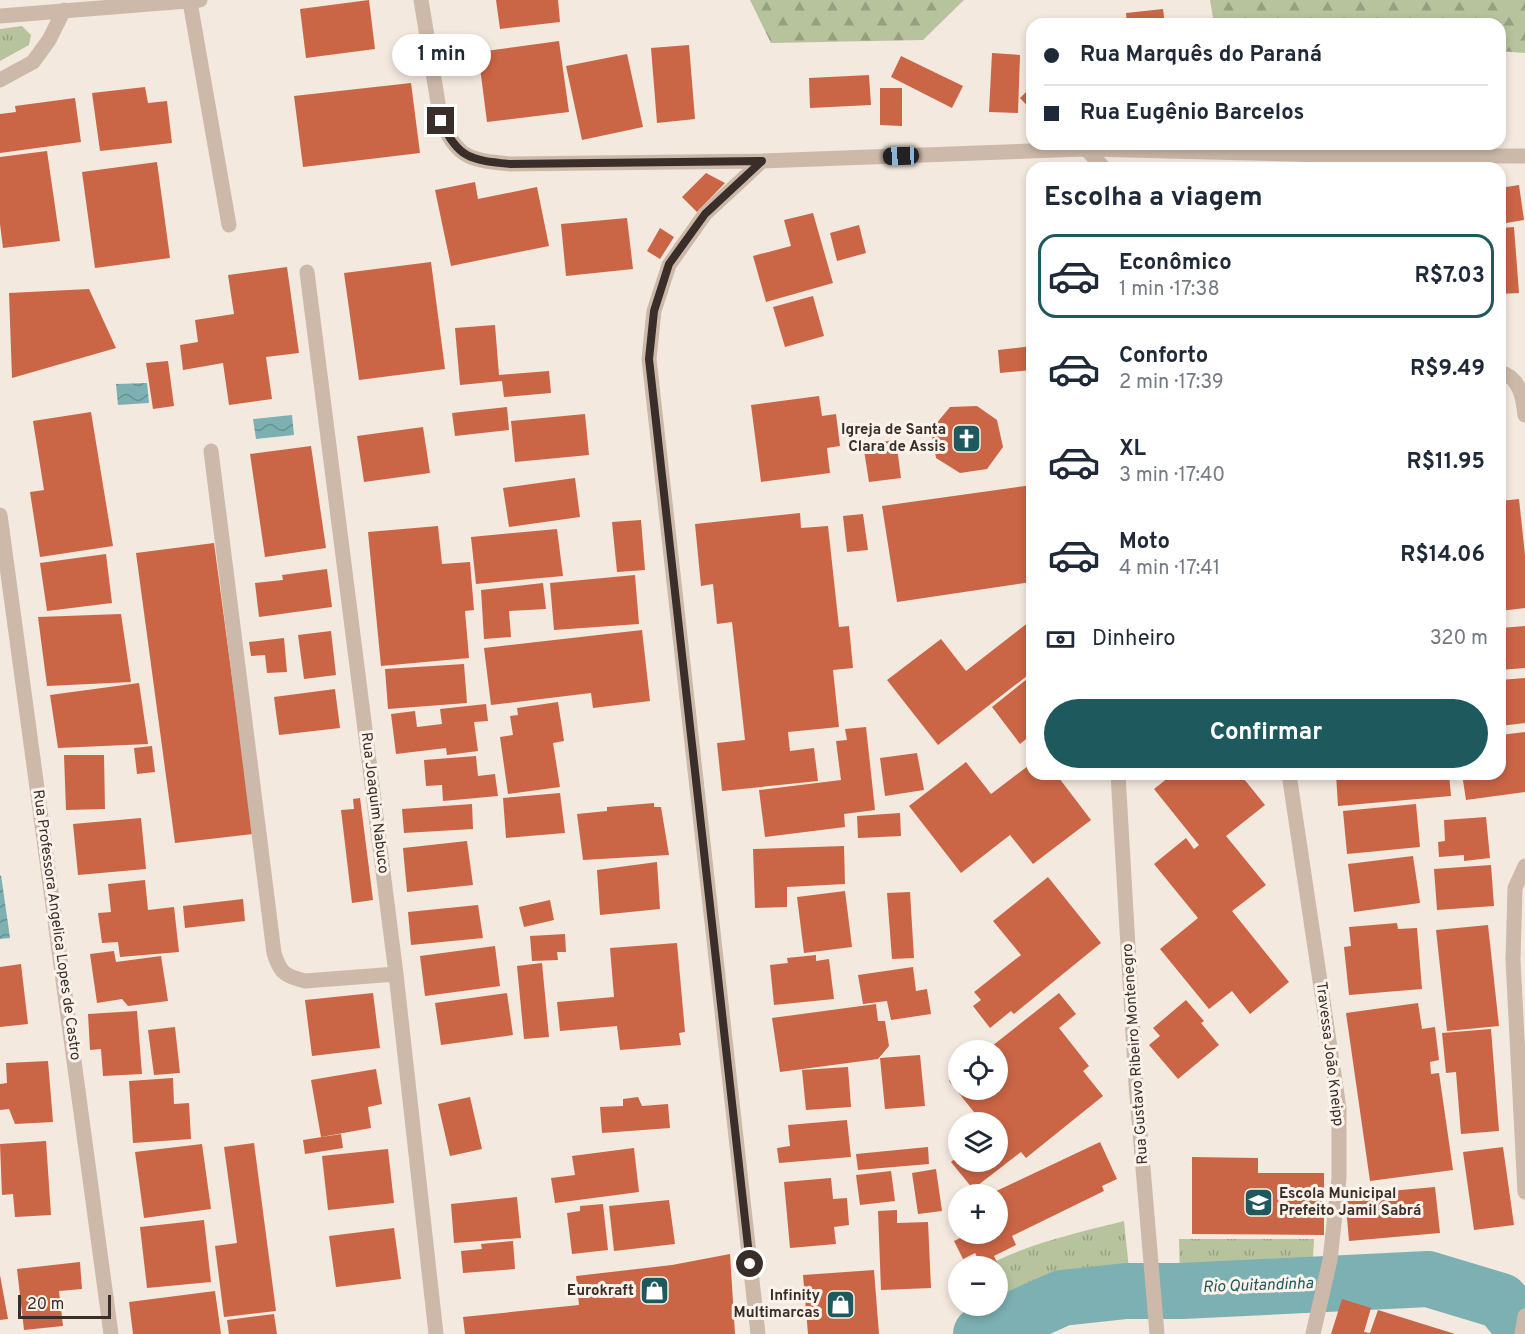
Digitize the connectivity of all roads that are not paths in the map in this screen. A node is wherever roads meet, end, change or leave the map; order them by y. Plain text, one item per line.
1 (422, 0) edge
2 (195, 1) edge
3 (64, 10) junction
4 (0, 16) edge
5 (0, 80) edge
6 (1059, 150) edge
7 (1087, 150) edge
8 (1108, 150) edge
9 (1525, 156) edge
10 (762, 161) junction
11 (1098, 162) edge
12 (1367, 162) edge
13 (229, 225) dead end
14 (307, 272) dead end
15 (1506, 374) edge
16 (1525, 415) edge
17 (211, 451) dead end
18 (0, 515) edge
19 (1118, 780) edge
20 (1290, 780) edge
21 (1525, 866) edge
22 (396, 974) junction
23 (1525, 1192) edge
24 (1525, 1316) edge
25 (111, 1334) edge
26 (436, 1334) edge
27 (758, 1334) edge
28 (1157, 1334) edge
29 (1313, 1334) edge
30 (1522, 1334) edge

1 - 10 street
2 - 3 street
2 - 13 street
3 - 4 street
3 - 5 street
6 - 10 street
7 - 11 street
8 - 12 street
9 - 12 street
10 - 27 street
14 - 22 street, Rua Joaquim Nabuco
15 - 16 street
17 - 22 street
18 - 25 street, Rua Professora Angelica Lopes de Castro
19 - 28 street, Rua Gustavo Ribeiro Montenegro
20 - 29 street, Travessa João Kneipp
21 - 23 street
22 - 26 street, Rua Joaquim Nabuco
24 - 30 street

